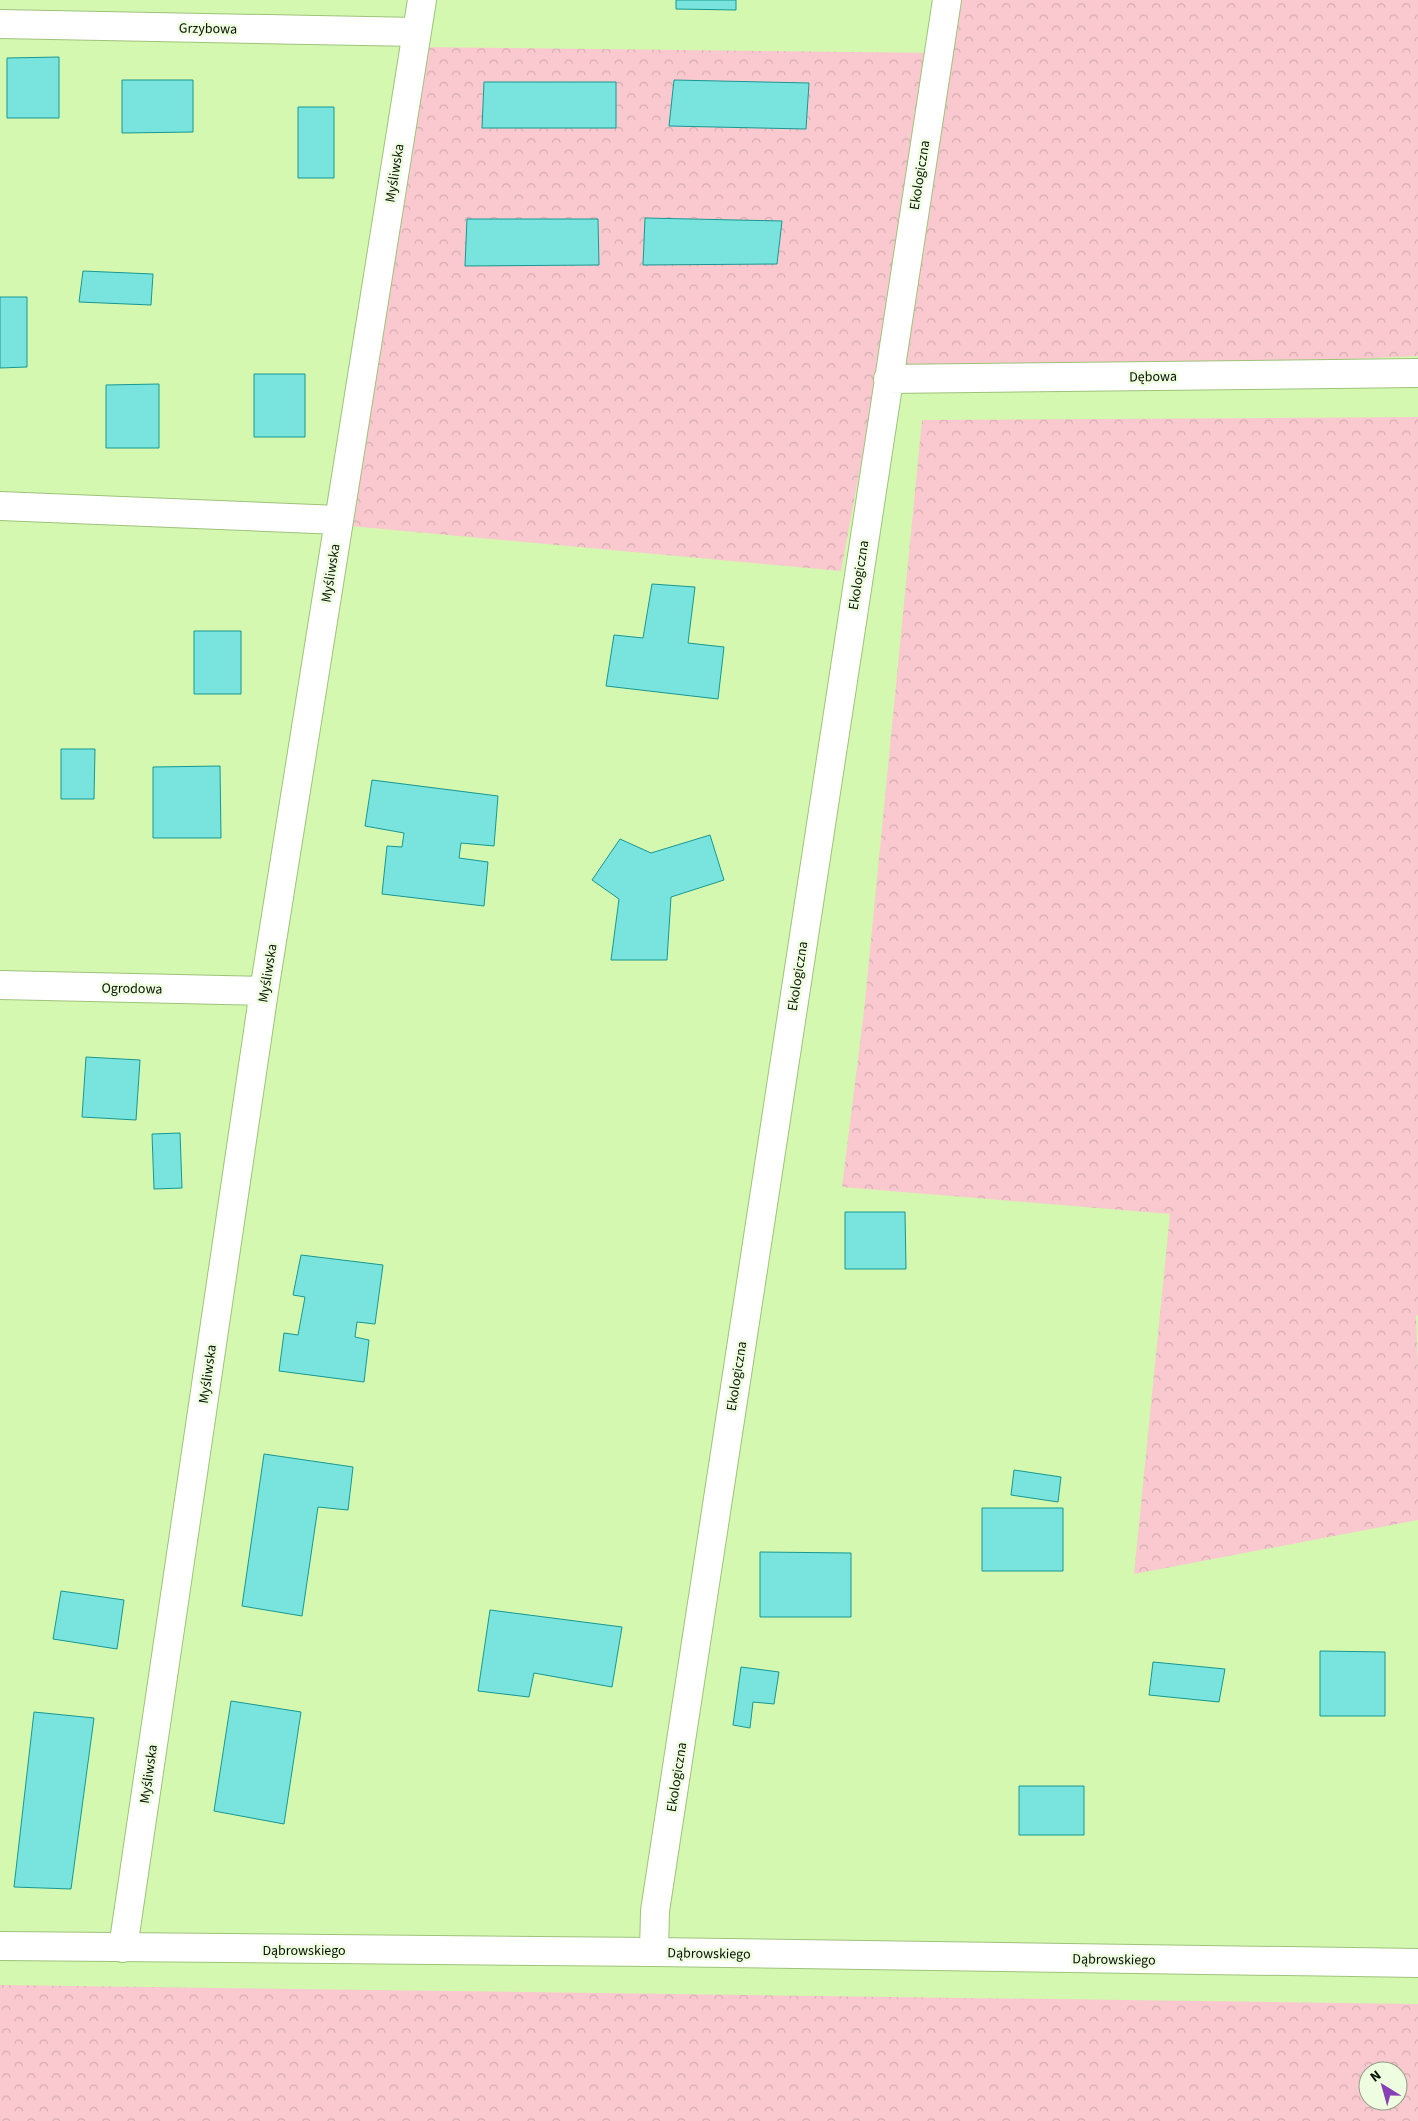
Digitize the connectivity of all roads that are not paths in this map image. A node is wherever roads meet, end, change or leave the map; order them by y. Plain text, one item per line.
1 (422, 0) edge
2 (947, 0) edge
3 (0, 24) edge
4 (417, 32) junction
5 (1418, 373) edge
6 (888, 379) junction
7 (0, 506) edge
8 (339, 520) junction
9 (0, 985) edge
10 (264, 991) junction
11 (0, 1946) edge
12 (123, 1948) junction
13 (654, 1952) junction
14 (1418, 1963) edge

1 - 4 street, Myśliwska
2 - 6 street, Ekologiczna
3 - 4 street, Grzybowa
4 - 8 street, Myśliwska
5 - 6 street, Dębowa
6 - 13 street, Ekologiczna
7 - 8 street
8 - 10 street, Myśliwska
9 - 10 street, Ogrodowa
10 - 12 street, Myśliwska
11 - 12 street, Dąbrowskiego
12 - 13 street, Dąbrowskiego
13 - 14 street, Dąbrowskiego

